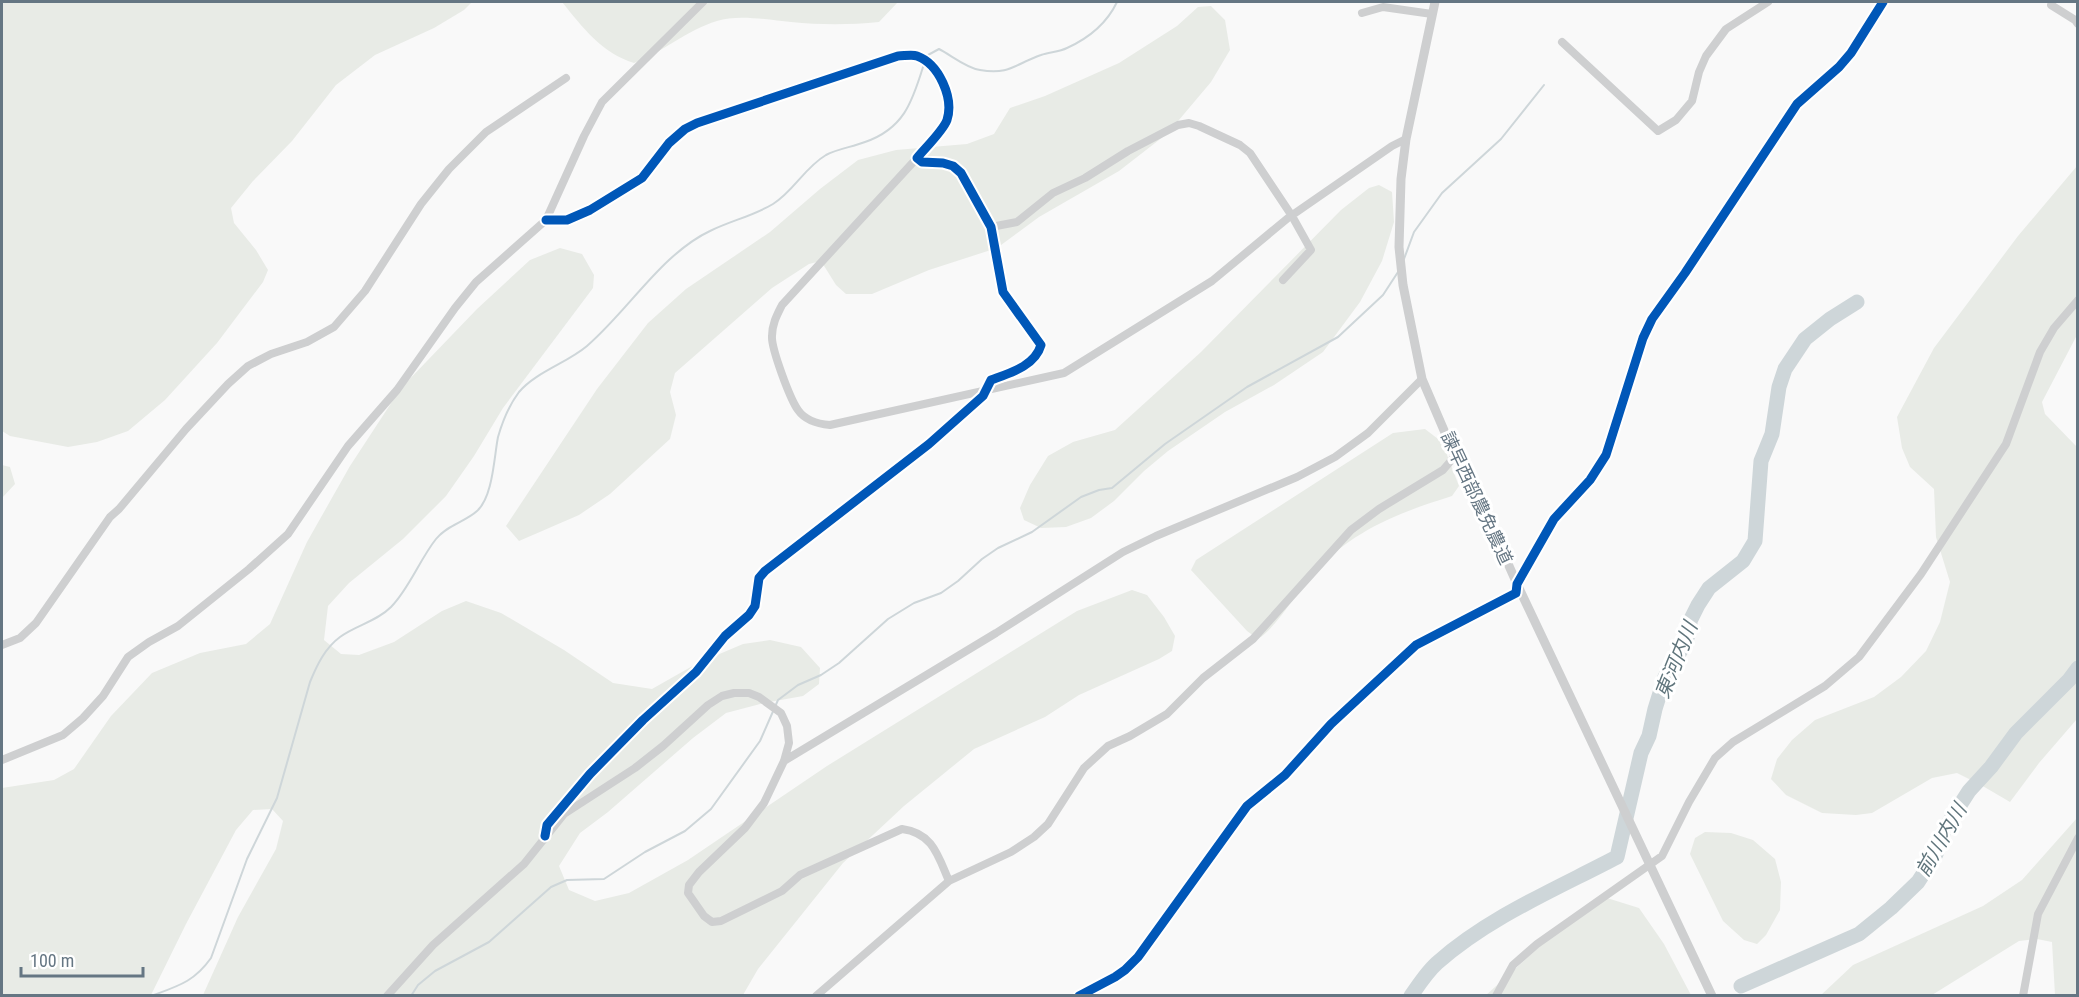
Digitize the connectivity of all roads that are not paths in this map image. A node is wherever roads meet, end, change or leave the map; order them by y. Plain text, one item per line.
1 (703, 2) edge
2 (1435, 2) edge
3 (1768, 2) edge
4 (1883, 2) edge
5 (2052, 2) edge
6 (1362, 13) dead end
7 (1432, 15) junction
8 (2078, 24) edge
9 (1562, 42) dead end
10 (566, 78) dead end
11 (1406, 140) junction
12 (917, 158) junction
13 (1292, 216) junction
14 (546, 219) junction
15 (991, 228) junction
16 (1283, 280) dead end
17 (2078, 300) edge
18 (1422, 379) junction
19 (985, 390) junction
20 (1455, 456) junction
21 (1517, 584) junction
22 (2, 645) edge
23 (2, 760) edge
24 (784, 761) junction
25 (545, 836) junction
26 (2078, 837) edge
27 (1650, 865) junction
28 (949, 881) junction
29 (387, 996) edge
30 (816, 996) edge
31 (1079, 996) edge
32 (1496, 996) edge
33 (1713, 996) edge
34 (2023, 996) edge

1 - 14 street
2 - 7 street, 諫早西部農免農道
3 - 9 street
4 - 21 street
5 - 8 street
6 - 7 street
7 - 11 street, 諫早西部農免農道
10 - 22 street
11 - 13 street
11 - 18 street, 諫早西部農免農道
12 - 14 street
12 - 15 street
12 - 19 street
13 - 15 street
13 - 16 street
13 - 19 street
14 - 23 street
15 - 19 street
17 - 27 street
18 - 20 street, 諫早西部農免農道
18 - 24 street
19 - 25 street
20 - 21 street, 諫早西部農免農道
20 - 28 street
21 - 27 street, 諫早西部農免農道
21 - 31 street
24 - 25 street
24 - 28 street
25 - 29 street
26 - 34 street
27 - 32 street
27 - 33 street, 諫早西部農免農道
28 - 30 street

